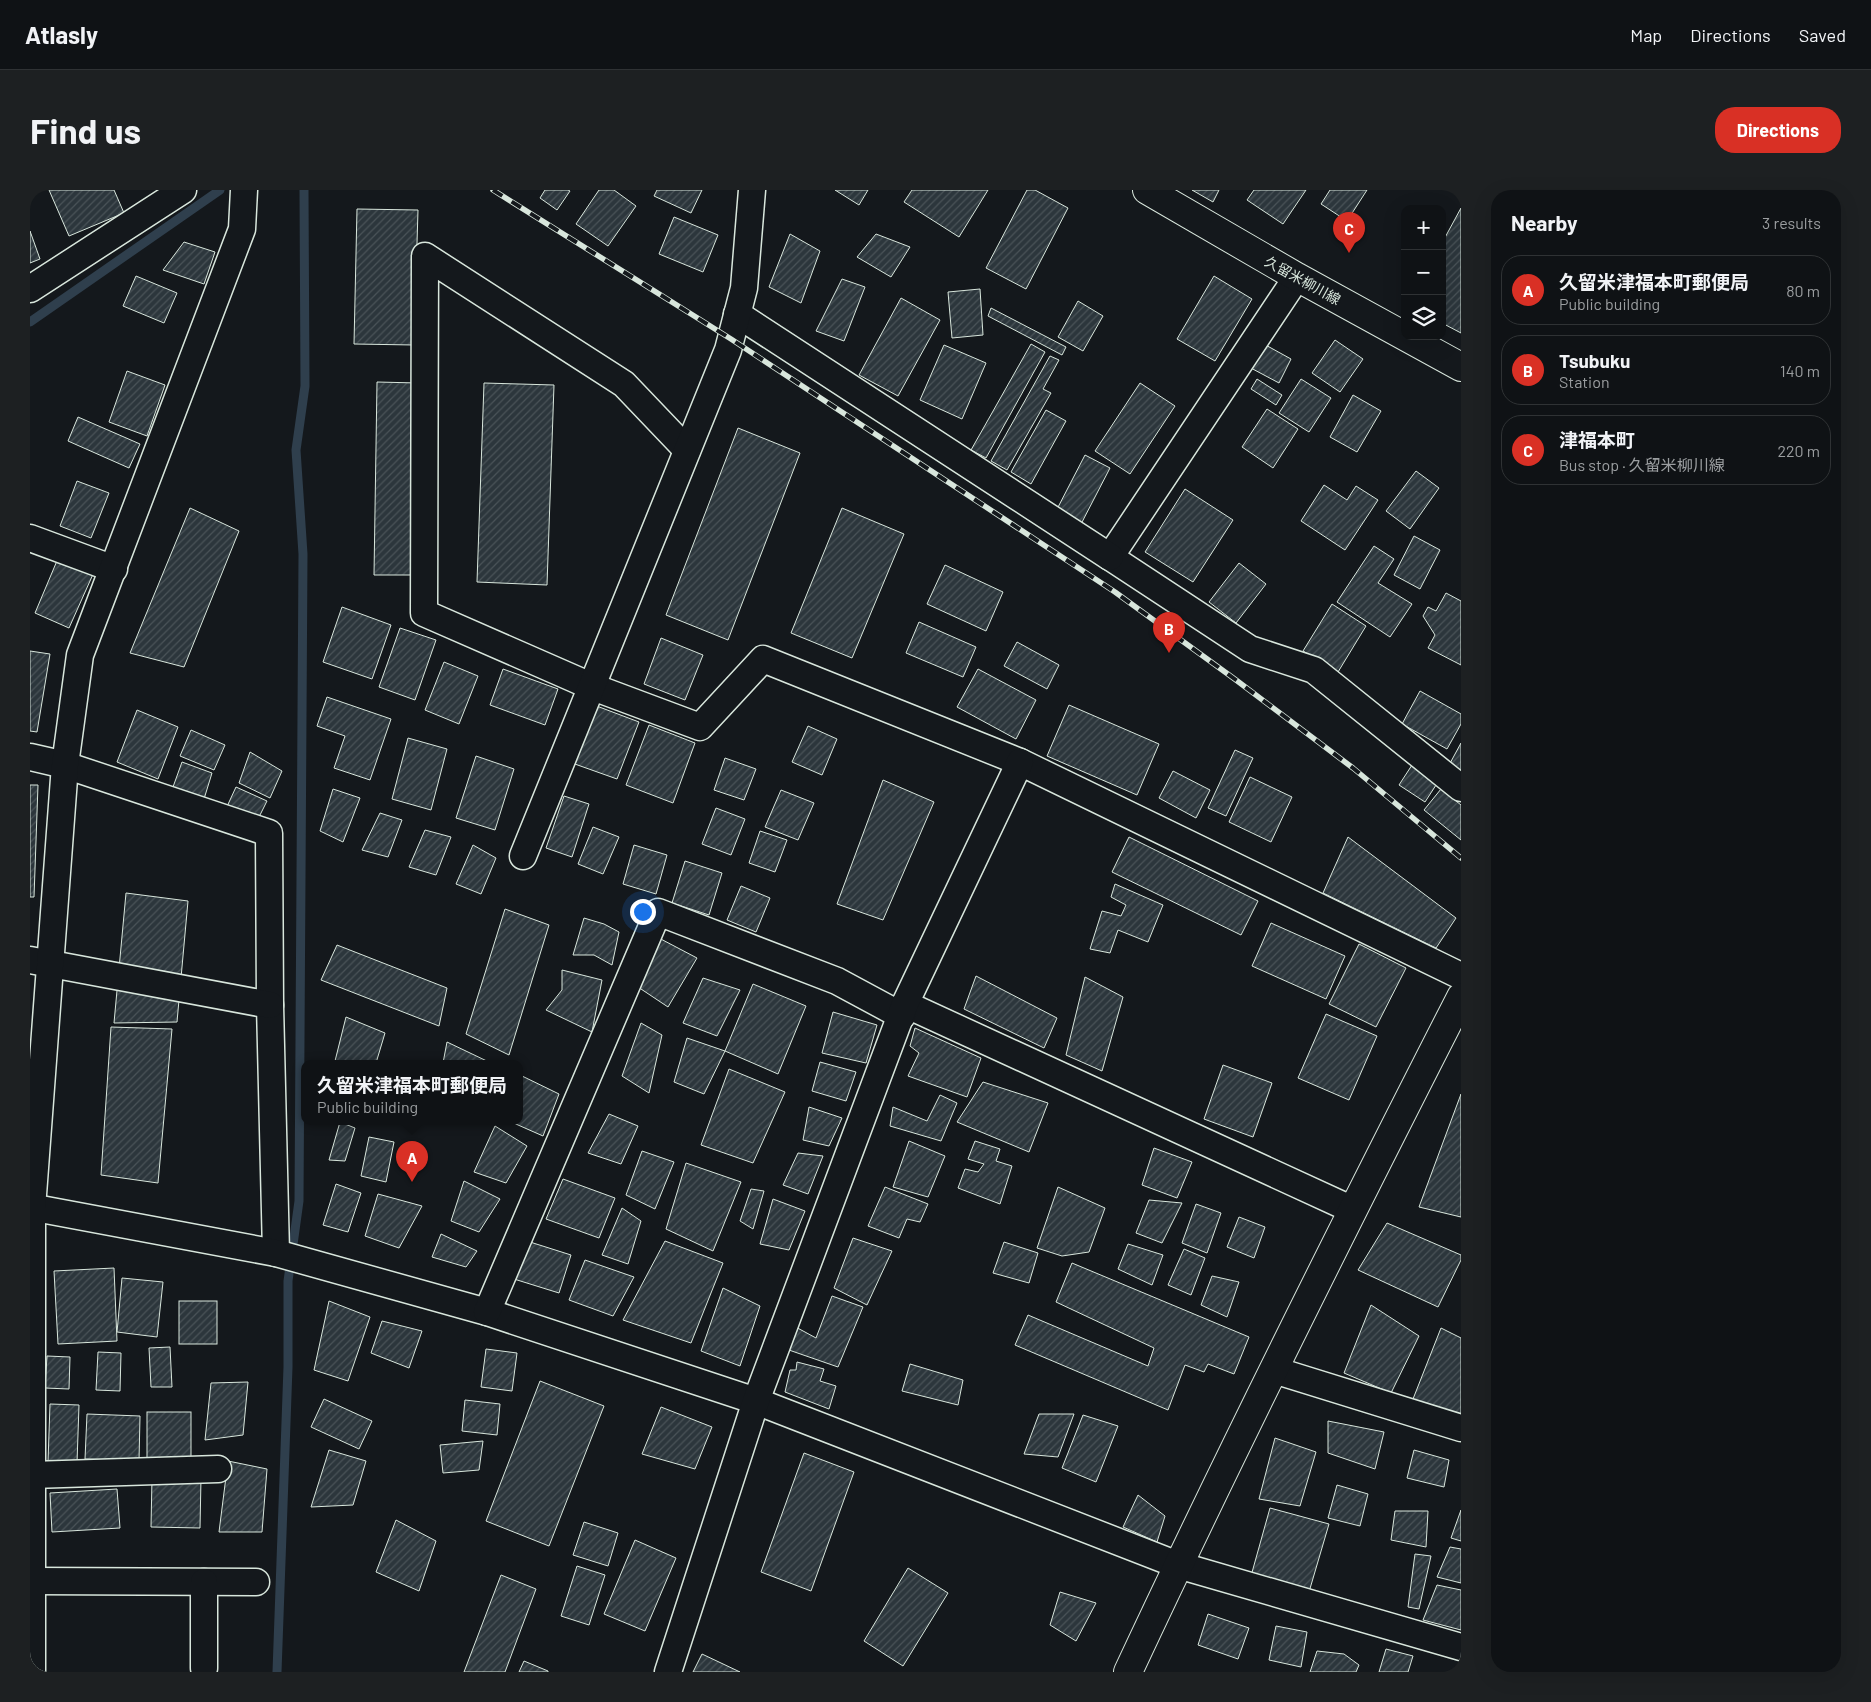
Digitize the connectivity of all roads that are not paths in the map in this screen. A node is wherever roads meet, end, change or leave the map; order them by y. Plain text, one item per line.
1 (183, 190) edge
2 (244, 190) edge
3 (752, 190) edge
4 (1147, 190) edge
5 (1297, 277) junction
6 (30, 289) edge
7 (738, 314) junction
8 (1461, 367) edge
9 (688, 450) junction
10 (30, 538) edge
11 (1110, 557) junction
12 (114, 568) junction
13 (593, 687) junction
14 (30, 757) edge
15 (1020, 762) junction
16 (65, 765) junction
17 (1461, 788) edge
18 (523, 856) dead end
19 (40, 962) edge
20 (1461, 976) edge
21 (1461, 997) edge
22 (270, 1005) junction
23 (903, 1010) junction
24 (31, 1207) edge
25 (1353, 1210) junction
26 (276, 1253) junction
27 (487, 1312) junction
28 (1274, 1370) junction
29 (756, 1401) junction
30 (1461, 1428) edge
31 (218, 1469) dead end
32 (32, 1475) junction
33 (1178, 1565) junction
34 (32, 1580) junction
35 (204, 1582) junction
36 (256, 1582) dead end
37 (1461, 1647) edge
38 (204, 1668) dead end
39 (32, 1672) edge
40 (668, 1672) edge
41 (1128, 1672) edge

1 - 6 street
2 - 12 street
3 - 7 street
4 - 5 street, 久留米柳川線
5 - 8 street, 久留米柳川線
5 - 11 street
7 - 9 street
7 - 11 street
9 - 13 street
9 - 13 street
10 - 12 street
11 - 17 street
12 - 16 street
13 - 15 street
13 - 18 street
14 - 16 street
15 - 20 street
15 - 23 street
16 - 19 street
16 - 22 street
19 - 22 street
19 - 24 street
21 - 25 street
22 - 26 street
23 - 25 street
23 - 27 street
23 - 29 street
24 - 26 street
24 - 32 street
25 - 28 street
26 - 27 street
27 - 29 street
28 - 30 street
28 - 33 street
29 - 33 street
29 - 40 street
31 - 32 street
32 - 34 street
33 - 37 street
33 - 41 street
34 - 35 street
34 - 39 street
35 - 36 street
35 - 38 street

